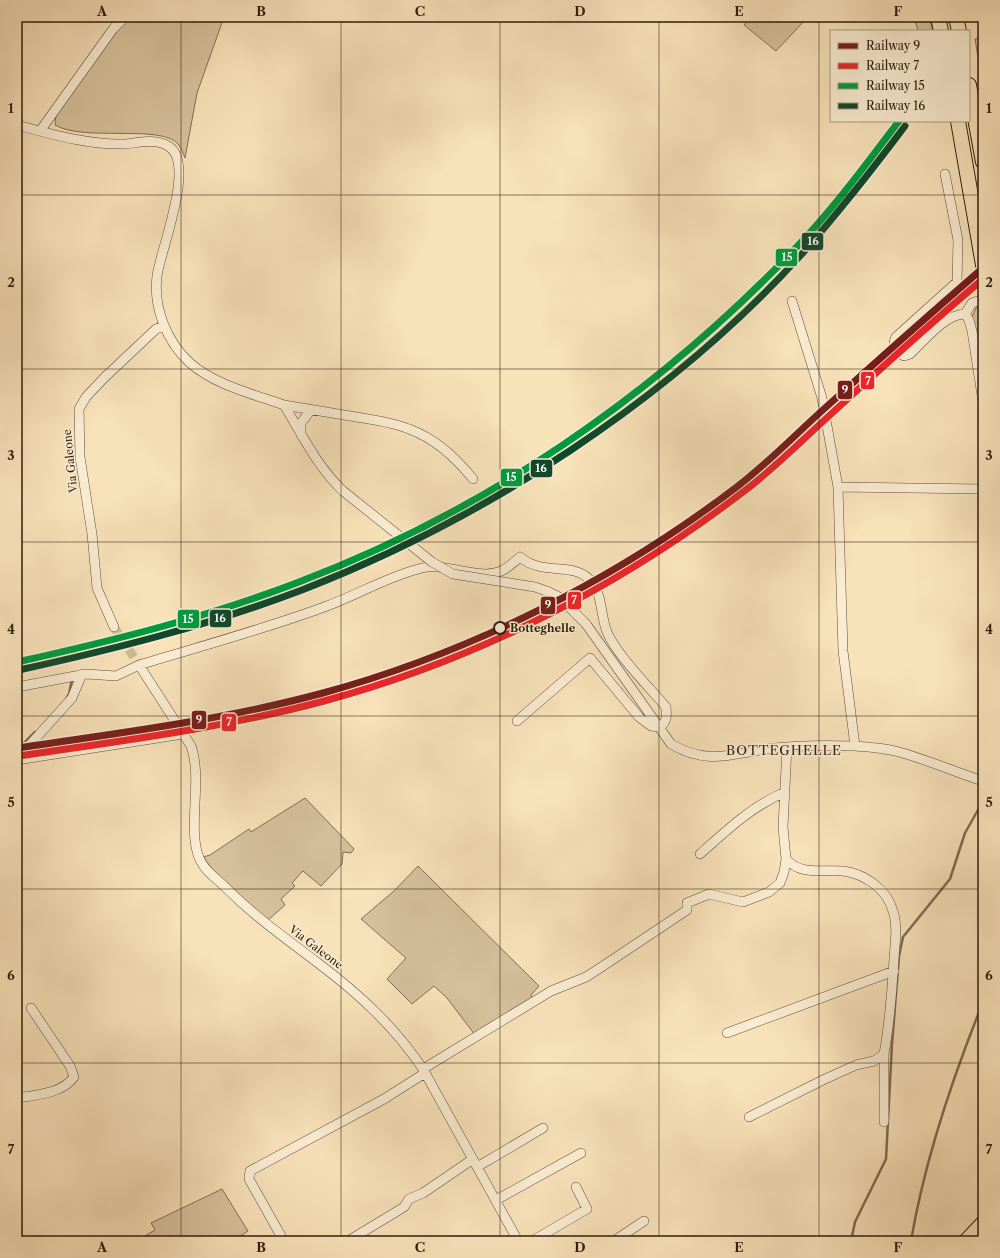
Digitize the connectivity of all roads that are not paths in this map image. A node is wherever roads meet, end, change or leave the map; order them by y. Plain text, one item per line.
1 (125, 17) edge
2 (956, 17) edge
3 (959, 30) edge
4 (970, 90) edge
5 (958, 122) edge
6 (17, 125) edge
7 (40, 131) junction
8 (983, 162) edge
9 (945, 174) dead end
10 (983, 265) edge
11 (981, 300) dead end
12 (792, 301) dead end
13 (965, 314) junction
14 (164, 326) junction
15 (983, 402) edge
16 (284, 405) junction
17 (311, 410) junction
18 (301, 437) junction
19 (473, 479) dead end
20 (838, 487) junction
21 (983, 489) edge
22 (114, 627) tunnel mouth
23 (139, 665) junction
24 (82, 674) junction
25 (17, 687) edge
26 (517, 721) dead end
27 (660, 727) junction
28 (183, 734) junction
29 (855, 746) junction
30 (787, 747) junction
31 (17, 759) edge
32 (983, 781) edge
33 (785, 792) junction
34 (700, 854) dead end
35 (786, 859) junction
36 (894, 971) junction
37 (31, 1008) dead end
38 (726, 1033) dead end
39 (884, 1054) junction
40 (424, 1071) junction
41 (17, 1098) edge
42 (750, 1117) dead end
43 (884, 1122) dead end
44 (543, 1128) dead end
45 (580, 1153) dead end
46 (475, 1163) junction
47 (576, 1187) dead end
48 (496, 1200) junction
49 (644, 1221) dead end
50 (983, 1222) edge
51 (276, 1241) edge
52 (348, 1241) edge
53 (518, 1241) edge
54 (532, 1241) edge
55 (614, 1241) edge
56 (966, 1241) edge

1 - 7 street
2 - 3 highway
4 - 8 highway
5 - 10 highway
6 - 7 street
7 - 14 street
9 - 13 street
11 - 13 street
12 - 20 street
13 - 15 street
14 - 16 street
14 - 22 street, Via Galeone
16 - 17 street
16 - 18 street
17 - 18 street
17 - 19 street
18 - 27 street, bridge
20 - 21 street
20 - 29 street
23 - 24 street
23 - 27 street
23 - 28 street, Via Galeone
24 - 25 street
24 - 31 street
26 - 27 street
27 - 30 street
28 - 31 street
28 - 40 street, Via Galeone
29 - 30 street
29 - 32 street
30 - 33 street
33 - 34 street
33 - 35 street
35 - 36 street
35 - 40 street
36 - 38 street
36 - 39 street
37 - 41 street
39 - 42 street
39 - 43 street
40 - 46 street, Via Galeone
40 - 51 street
44 - 46 street
45 - 48 street
46 - 48 street, Via Galeone
46 - 52 street
47 - 54 street
48 - 53 street, Via Galeone
49 - 55 street
50 - 56 highway

